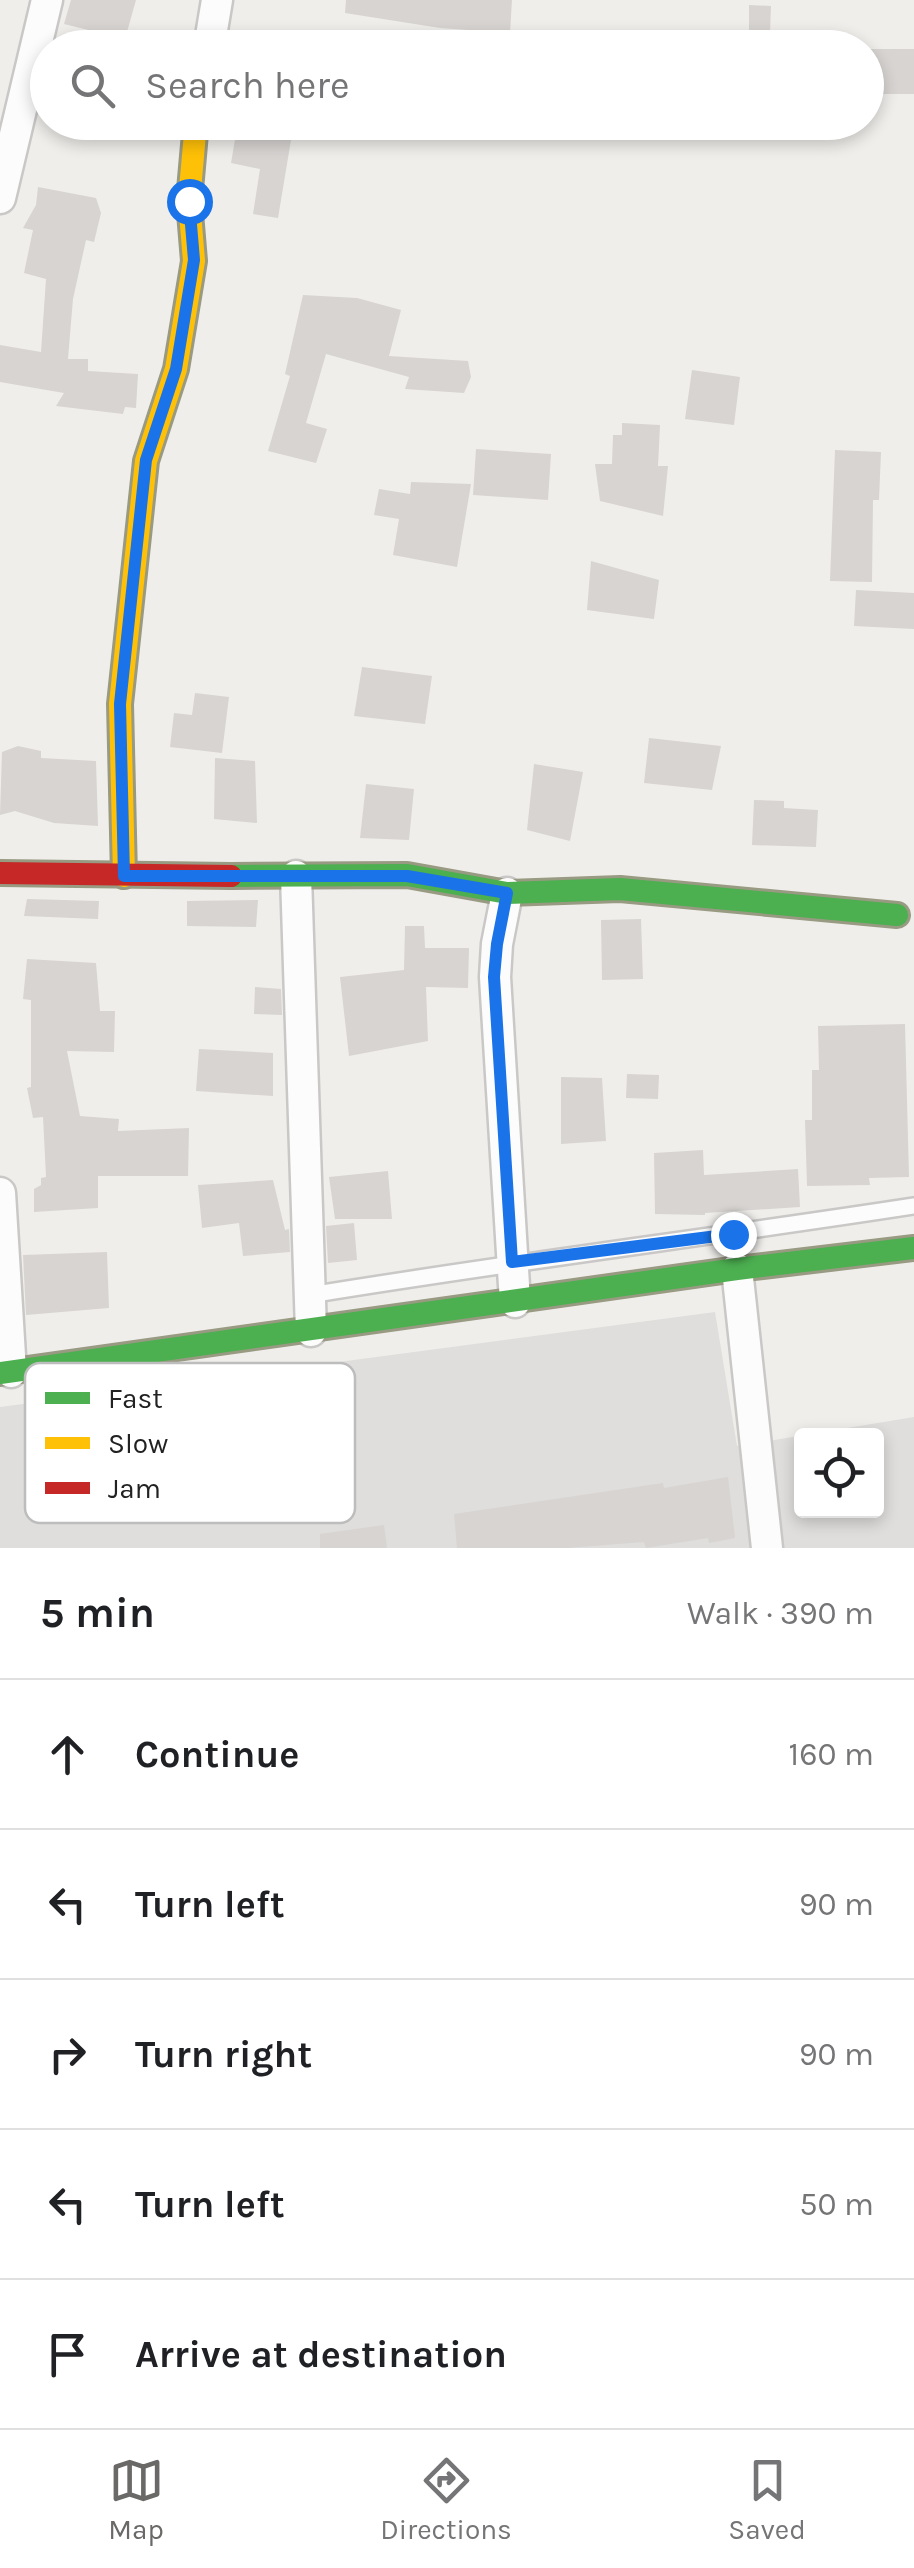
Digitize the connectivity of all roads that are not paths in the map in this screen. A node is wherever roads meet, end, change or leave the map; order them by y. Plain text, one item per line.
1 (47, 0) edge
2 (217, 0) edge
3 (40, 30) edge
4 (212, 30) edge
5 (30, 72) edge
6 (194, 140) edge
7 (0, 198) edge
8 (0, 872) edge
9 (124, 876) junction
10 (296, 876) junction
11 (507, 893) junction
12 (897, 915) dead end
13 (0, 1193) edge
14 (914, 1206) edge
15 (914, 1248) edge
16 (512, 1262) junction
17 (737, 1270) junction
18 (310, 1295) junction
19 (514, 1302) junction
20 (312, 1331) junction
21 (73, 1363) edge
22 (6, 1372) edge
23 (767, 1548) edge

1 - 3 street
2 - 4 street
5 - 7 street
6 - 9 main road
8 - 9 main road
9 - 10 main road
10 - 11 main road
10 - 18 street
11 - 12 main road
11 - 16 street
13 - 22 street
14 - 16 lane
15 - 17 main road
16 - 18 lane
16 - 19 street
17 - 19 main road
17 - 23 street
18 - 20 street
19 - 20 main road
20 - 21 main road

